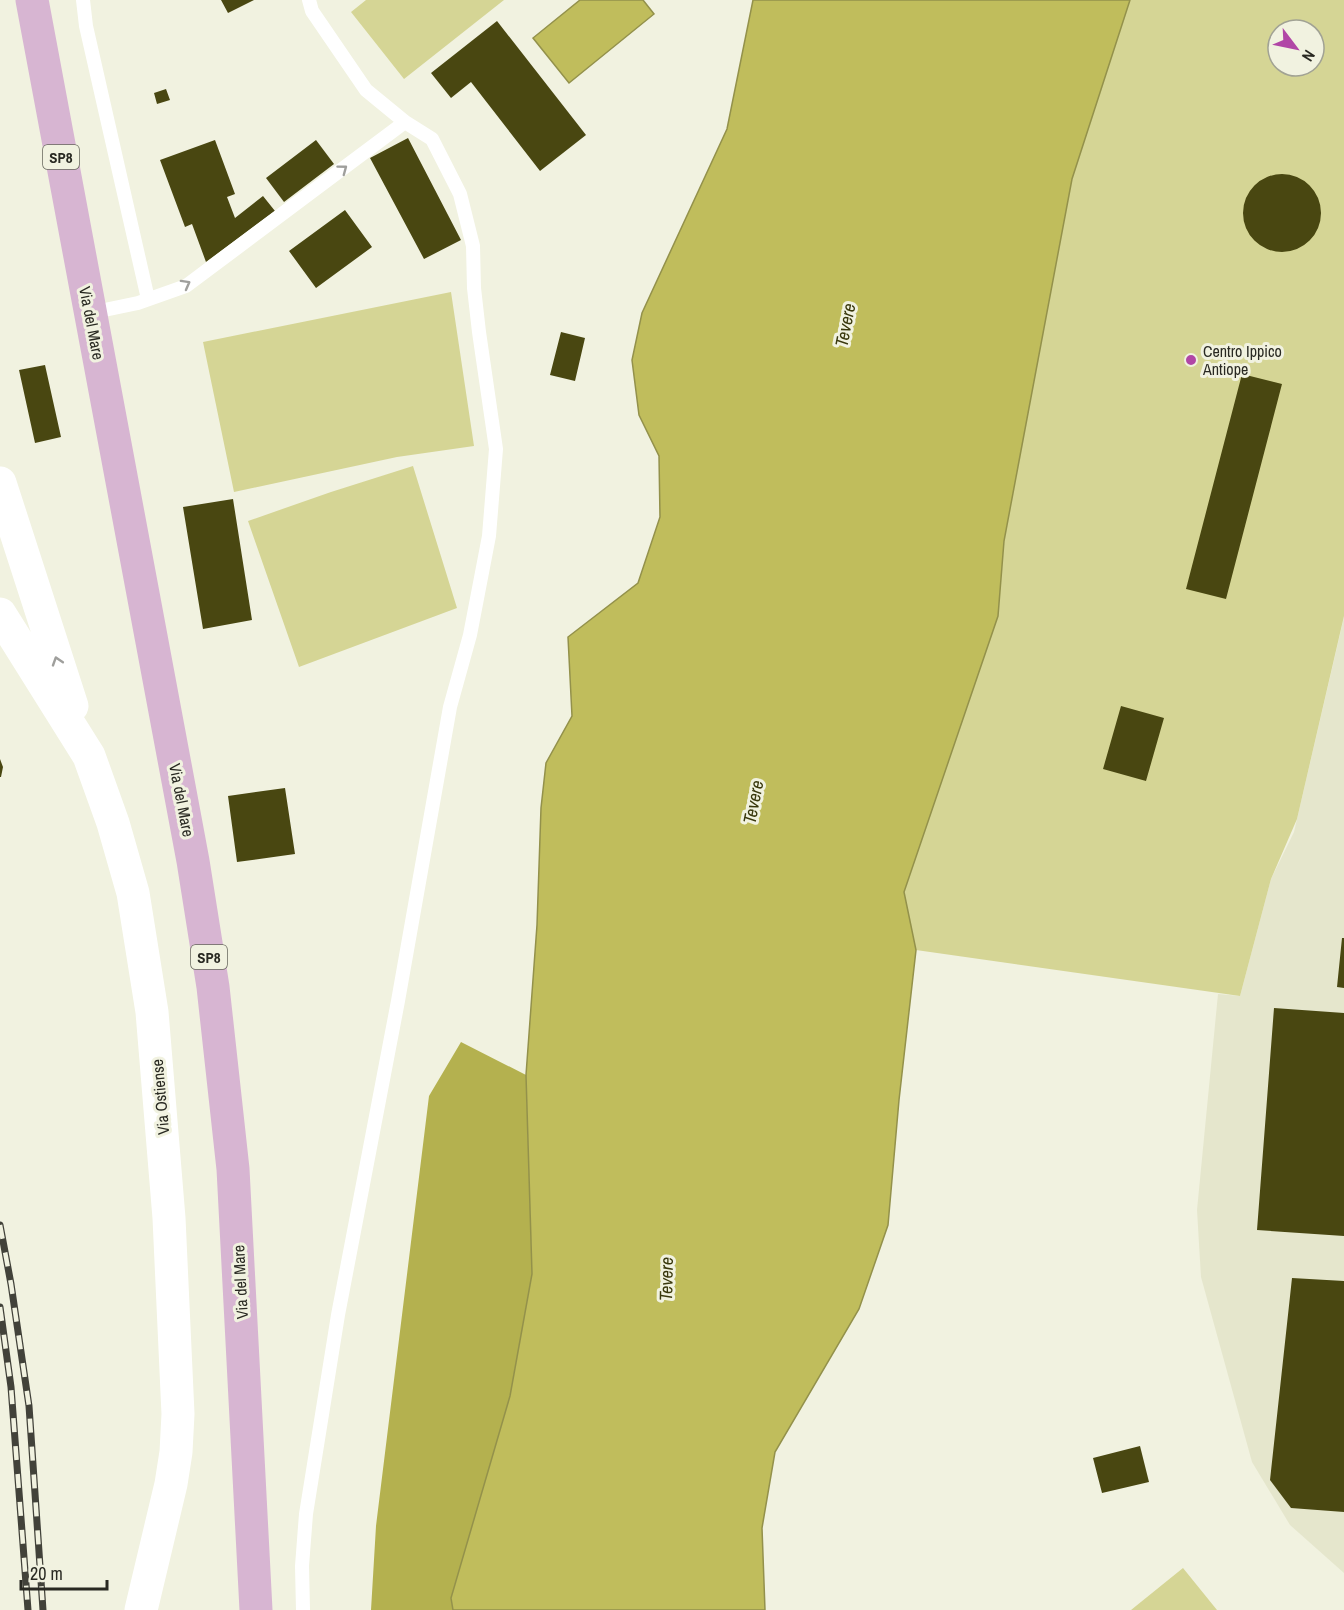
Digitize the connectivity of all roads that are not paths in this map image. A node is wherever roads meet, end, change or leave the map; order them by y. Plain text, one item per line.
1 (32, 0) edge
2 (83, 0) edge
3 (309, 0) edge
4 (405, 122) junction
5 (148, 299) junction
6 (90, 313) junction
7 (0, 483) edge
8 (0, 614) edge
9 (89, 756) junction
10 (141, 1610) edge
11 (256, 1610) edge
12 (303, 1610) edge

1 - 6 main road, Via del Mare / SP8
2 - 5 lane
3 - 4 lane
5 -> 4 lane
4 - 12 lane
5 - 6 lane
6 - 11 main road, Via del Mare / SP8
9 -> 7 main road
8 - 9 main road, Via Ostiense
9 - 10 main road, Via Ostiense

